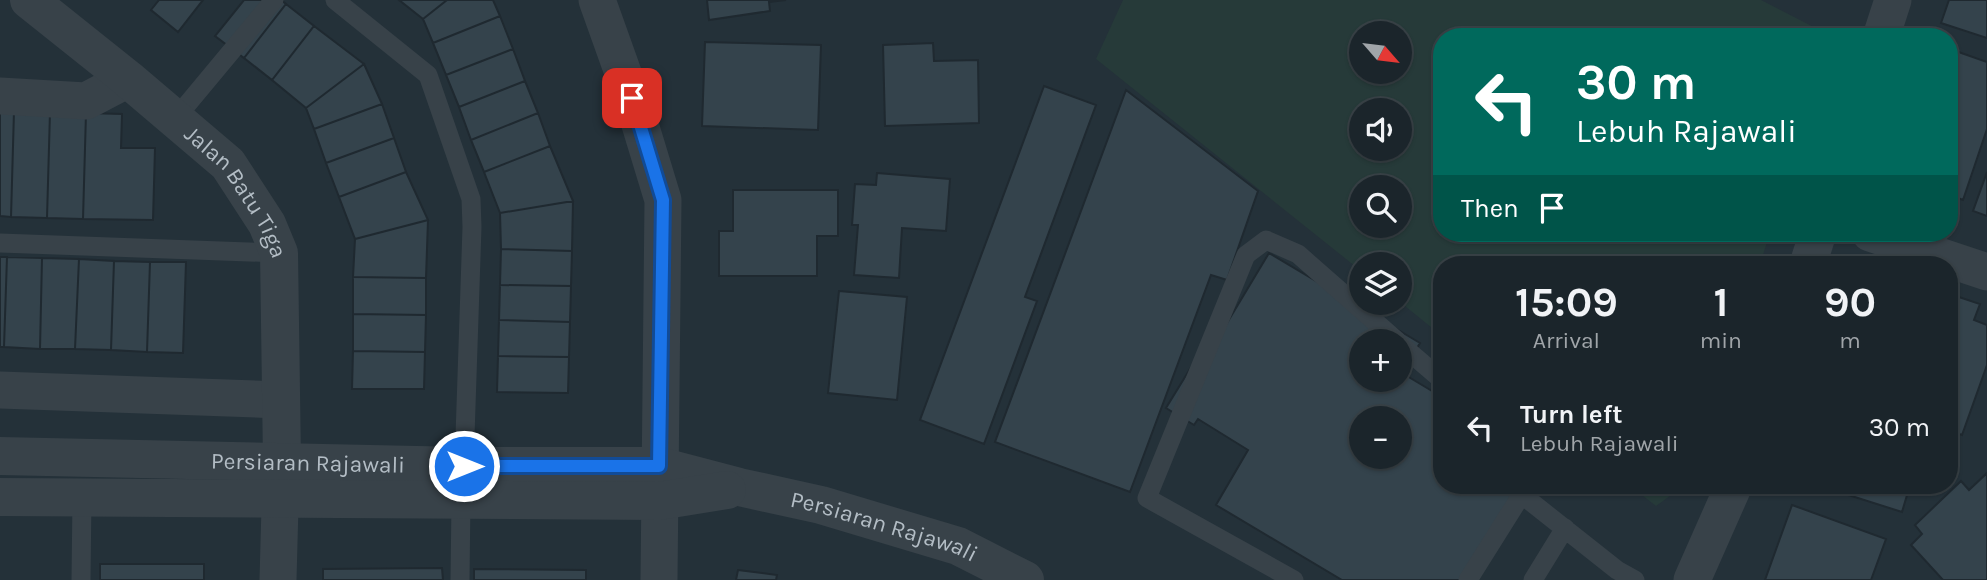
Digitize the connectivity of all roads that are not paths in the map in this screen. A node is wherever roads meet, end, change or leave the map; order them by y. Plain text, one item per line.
1 (29, 0) edge
2 (274, 0) edge
3 (334, 0) edge
4 (597, 0) edge
5 (1893, 0) edge
6 (1884, 28) edge
7 (128, 79) junction
8 (0, 96) edge
9 (175, 119) junction
10 (1897, 242) edge
11 (0, 243) edge
12 (279, 253) junction
13 (1939, 256) edge
14 (1958, 262) edge
15 (1987, 272) edge
16 (1384, 329) edge
17 (1412, 353) edge
18 (1433, 372) edge
19 (0, 390) edge
20 (281, 400) junction
21 (0, 456) edge
22 (282, 461) junction
23 (463, 483) junction
24 (659, 484) junction
25 (1521, 494) edge
26 (1529, 494) edge
27 (1730, 494) edge
28 (0, 497) edge
29 (82, 497) junction
30 (279, 499) junction
31 (1565, 528) junction
32 (1615, 575) edge
33 (80, 580) edge
34 (278, 580) edge
35 (460, 580) edge
36 (659, 580) edge
37 (1025, 580) edge
38 (1293, 580) edge
39 (1468, 580) edge
40 (1533, 580) edge
41 (1635, 580) edge
42 (1692, 580) edge

1 - 7 street, Jalan Batu Tiga
2 - 9 lane
3 - 23 lane
4 - 24 street
5 - 6 street
7 - 8 street
7 - 9 street, Jalan Batu Tiga
9 - 12 street, Jalan Batu Tiga
10 - 13 street
11 - 12 lane
12 - 20 street, Jalan Batu Tiga
14 - 15 street
16 - 38 lane
17 - 18 lane
19 - 20 street
20 - 22 street, Jalan Batu Tiga
21 - 22 street, Persiaran Rajawali
22 - 23 street, Persiaran Rajawali
22 - 30 street
23 - 24 street, Persiaran Rajawali
23 - 30 street, Persiaran Rajawali
23 - 35 lane
24 - 36 street
24 - 37 street, Persiaran Rajawali
25 - 39 lane
26 - 31 lane
27 - 42 street
28 - 29 street, Persiaran Rajawali
29 - 30 street, Persiaran Rajawali
29 - 33 lane
30 - 34 street
31 - 32 lane
31 - 40 lane
32 - 41 lane

